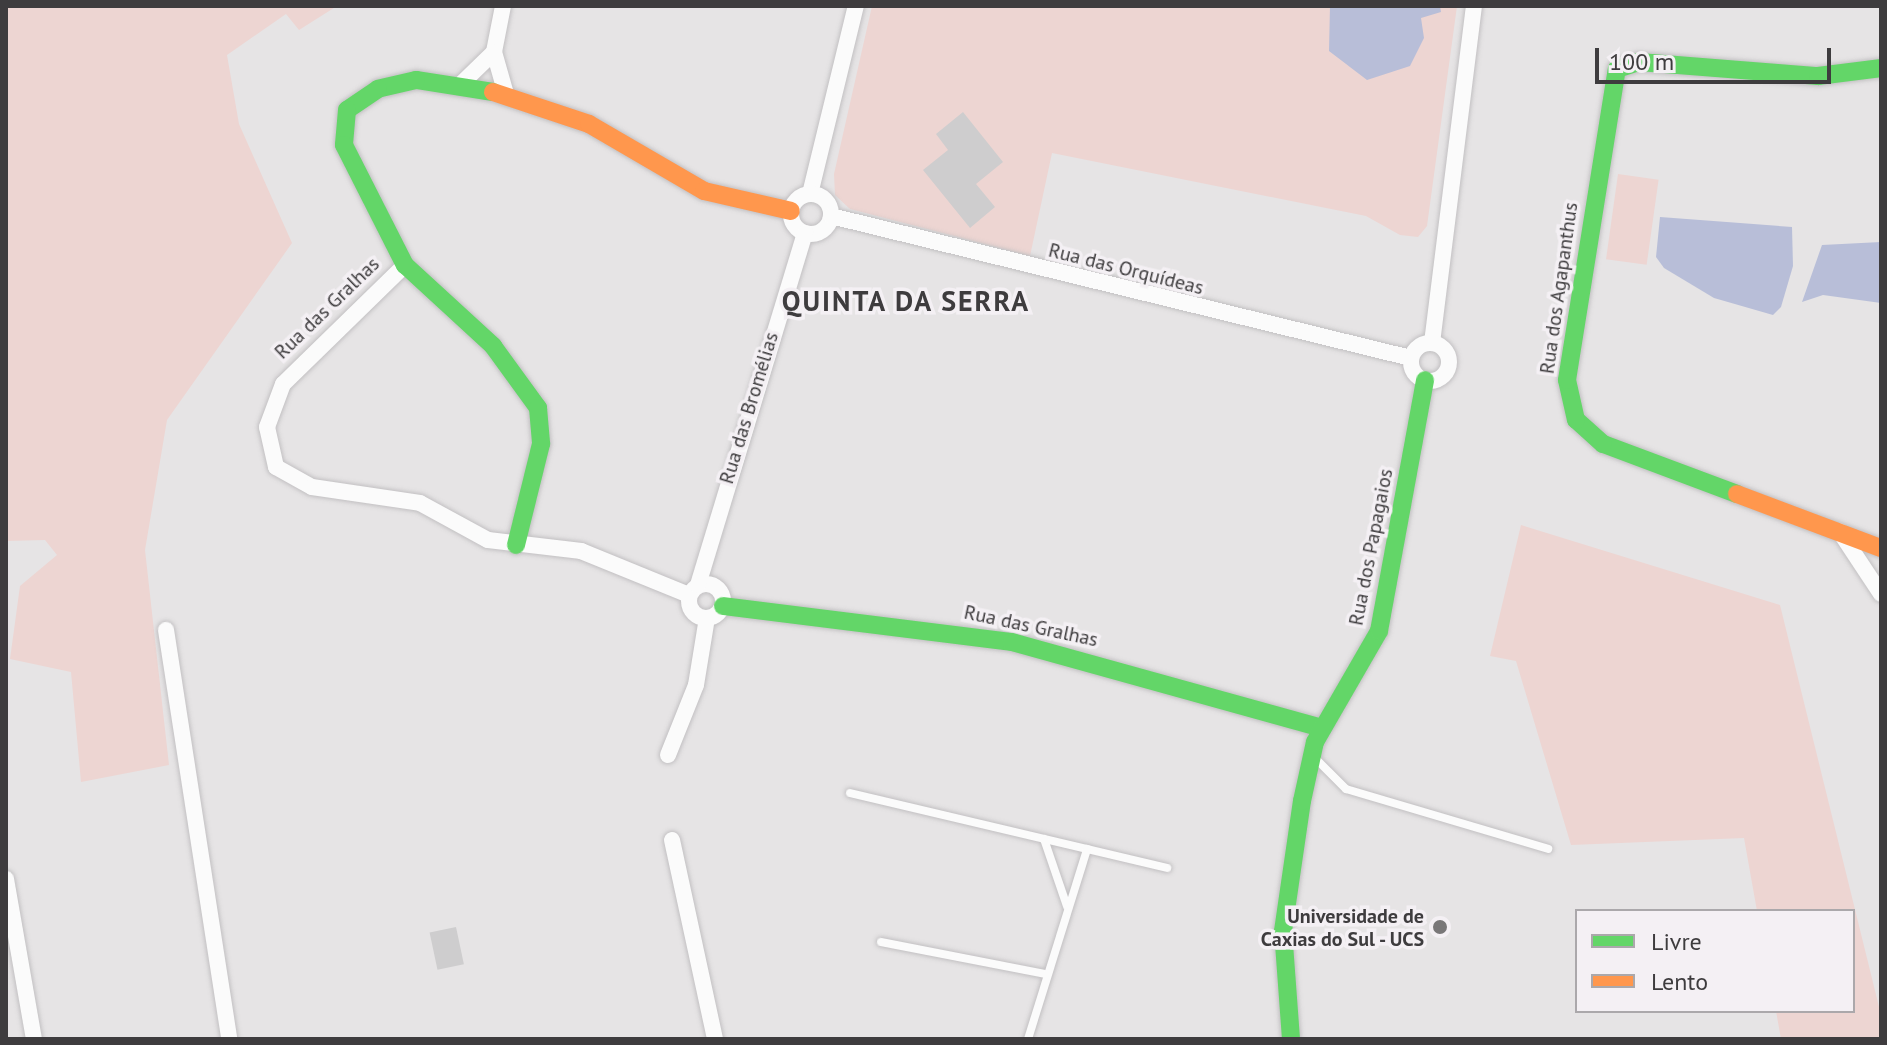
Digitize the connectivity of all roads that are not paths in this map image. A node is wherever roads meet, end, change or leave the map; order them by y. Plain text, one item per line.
1 (503, 6) edge
2 (856, 6) edge
3 (1474, 6) edge
4 (494, 52) junction
5 (1881, 68) edge
6 (460, 85) junction
7 (506, 94) junction
8 (810, 194) junction
9 (791, 211) junction
10 (831, 216) junction
11 (805, 233) junction
12 (405, 265) junction
13 (1432, 343) junction
14 (1411, 358) junction
15 (1425, 380) junction
16 (1840, 532) junction
17 (516, 545) junction
18 (1881, 548) edge
19 (693, 590) junction
20 (1881, 594) edge
21 (723, 606) junction
22 (707, 618) junction
23 (166, 630) dead end
24 (1322, 728) junction
25 (668, 755) dead end
26 (1312, 755) junction
27 (850, 793) dead end
28 (1044, 839) junction
29 (672, 840) dead end
30 (1087, 849) junction
31 (1548, 849) dead end
32 (1167, 868) dead end
33 (6, 879) edge
34 (1068, 907) junction
35 (881, 942) dead end
36 (1046, 974) junction
37 (34, 1039) edge
38 (229, 1039) edge
39 (715, 1039) edge
40 (1028, 1039) edge
41 (1291, 1039) edge

1 - 4 street
2 - 8 street
3 - 13 street
4 - 6 street
4 - 7 street
5 - 16 street, Rua dos Agapanthus
6 - 7 street
6 - 12 street
7 - 9 street
8 - 9 street
8 - 10 street
9 - 11 street
10 - 11 street
10 - 14 street, Rua das Orquídeas
11 - 19 street, Rua das Bromélias
12 - 17 street
12 - 17 street, Rua das Gralhas
13 - 14 street
13 - 15 street
14 - 15 street
15 - 24 street, Rua dos Papagaios
16 - 18 street, Rua dos Agapanthus
16 - 20 street
17 - 19 street, Rua das Gralhas
19 - 21 street
19 - 22 street
21 - 22 street
21 - 24 street, Rua das Gralhas
22 - 25 street
23 - 38 street
24 - 26 street, Rua dos Papagaios
26 - 31 lane
26 - 41 street, Rua dos Papagaios
27 - 28 lane
28 - 30 lane
28 - 34 lane
29 - 39 street
30 - 32 lane
30 - 34 lane
33 - 37 street
34 - 36 lane
35 - 36 lane
36 - 40 lane

